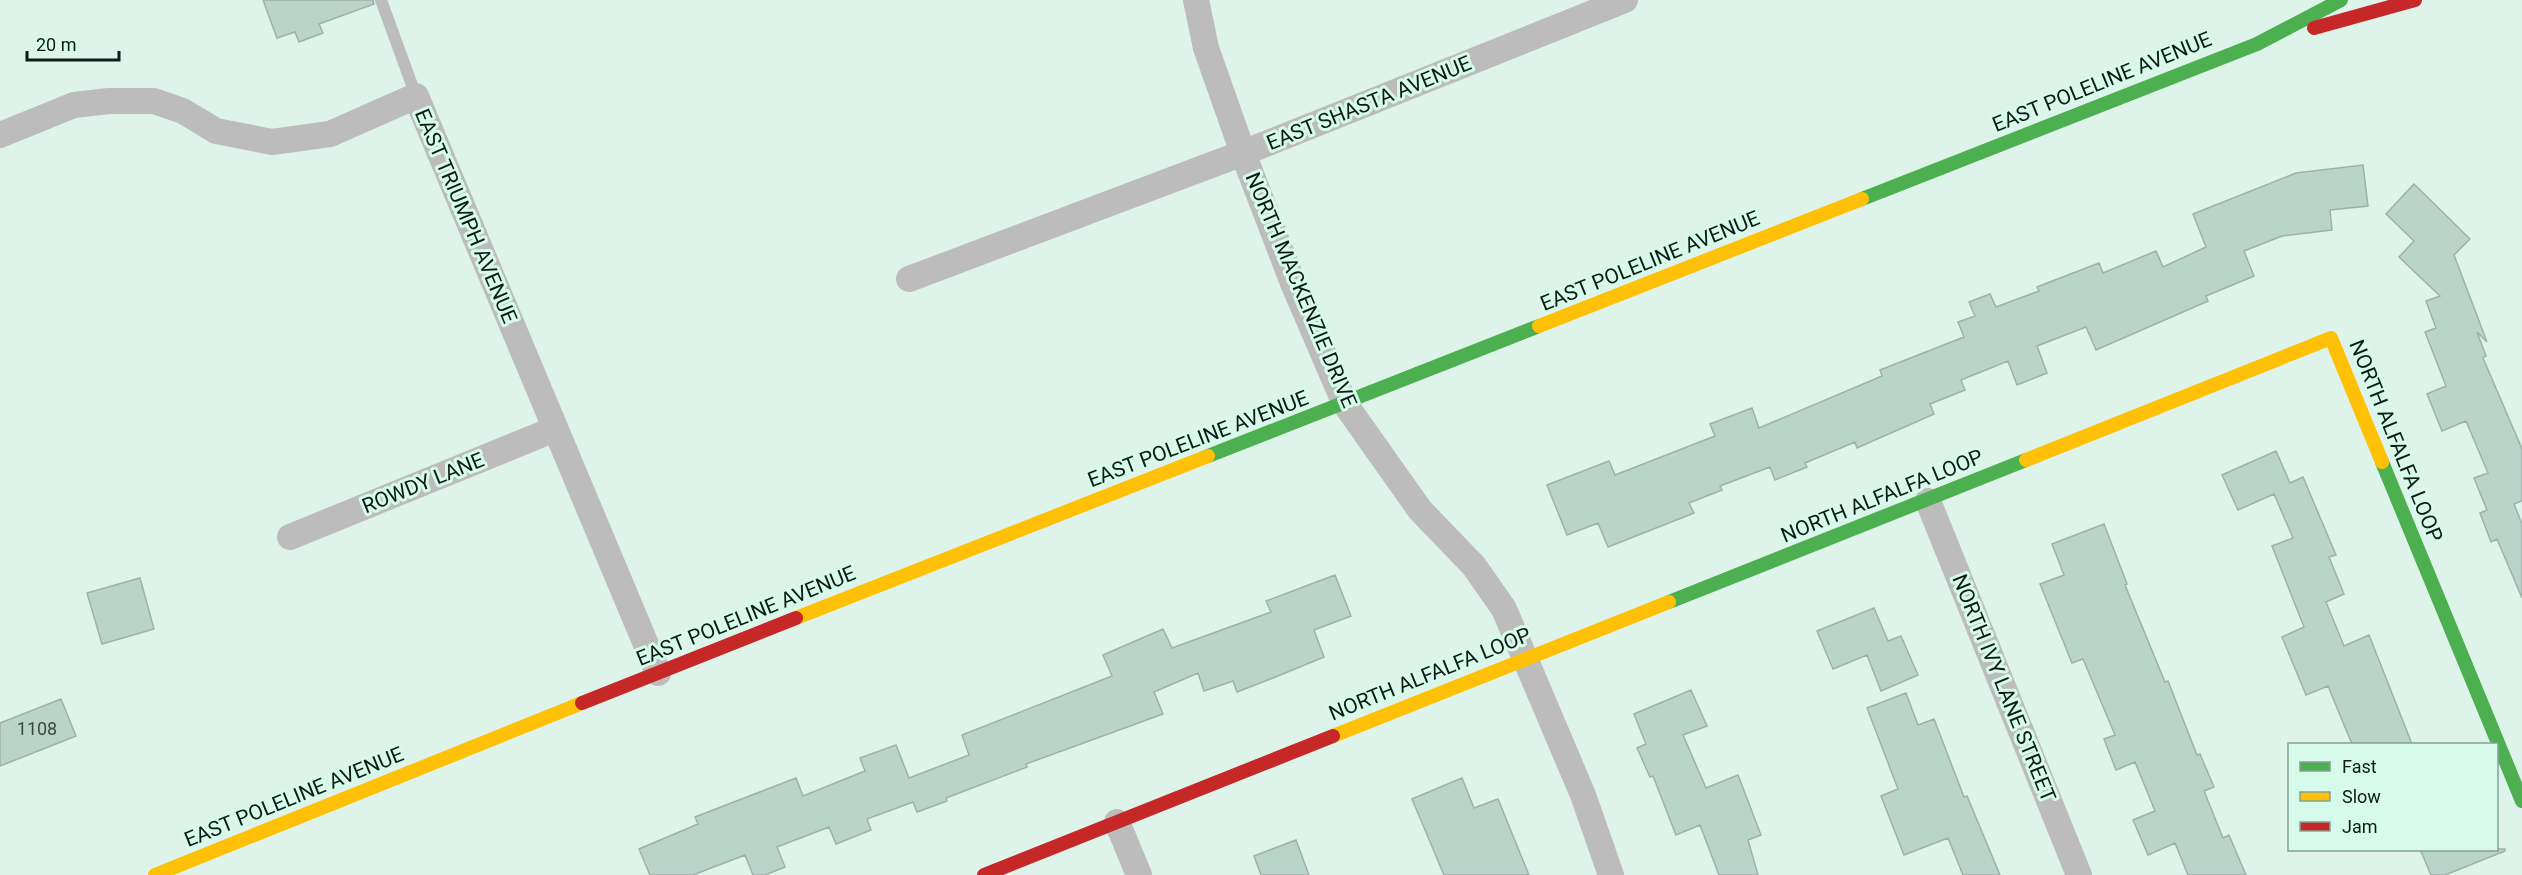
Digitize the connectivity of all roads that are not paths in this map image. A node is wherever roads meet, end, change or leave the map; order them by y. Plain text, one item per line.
1 (381, 0) edge
2 (1196, 0) edge
3 (1625, 0) edge
4 (2341, 0) edge
5 (2415, 0) edge
6 (2257, 44) junction
7 (416, 96) junction
8 (0, 135) edge
9 (1243, 153) junction
10 (909, 279) dead end
11 (1345, 404) junction
12 (555, 429) junction
13 (1928, 501) junction
14 (290, 537) dead end
15 (1525, 659) junction
16 (658, 673) junction
17 (2522, 801) edge
18 (1117, 822) junction
19 (156, 875) edge
20 (984, 875) edge
21 (1139, 875) edge
22 (1611, 875) edge
23 (2079, 875) edge

1 - 7 lane
2 - 9 street, NORTH MACKENZIE DRIVE
3 - 9 street, EAST SHASTA AVENUE
4 - 6 main road, EAST POLELINE AVENUE
5 - 6 main road, EAST POLELINE AVENUE
6 - 11 main road, EAST POLELINE AVENUE
7 - 8 street, EAST TRIUMPH AVENUE
7 - 12 street, EAST TRIUMPH AVENUE
9 - 10 street, EAST SHASTA AVENUE
9 - 11 street, NORTH MACKENZIE DRIVE
11 - 15 street, NORTH MACKENZIE DRIVE
11 - 16 main road, EAST POLELINE AVENUE
12 - 14 street, ROWDY LANE
12 - 16 street, EAST TRIUMPH AVENUE
13 - 15 main road, NORTH ALFALFA LOOP
13 - 17 main road, NORTH ALFALFA LOOP
13 - 23 street, NORTH IVY LANE STREET
15 - 18 main road, NORTH ALFALFA LOOP
15 - 22 street, NORTH MACKENZIE DRIVE
16 - 19 main road, EAST POLELINE AVENUE
18 - 20 main road, NORTH ALFALFA LOOP
18 - 21 street

